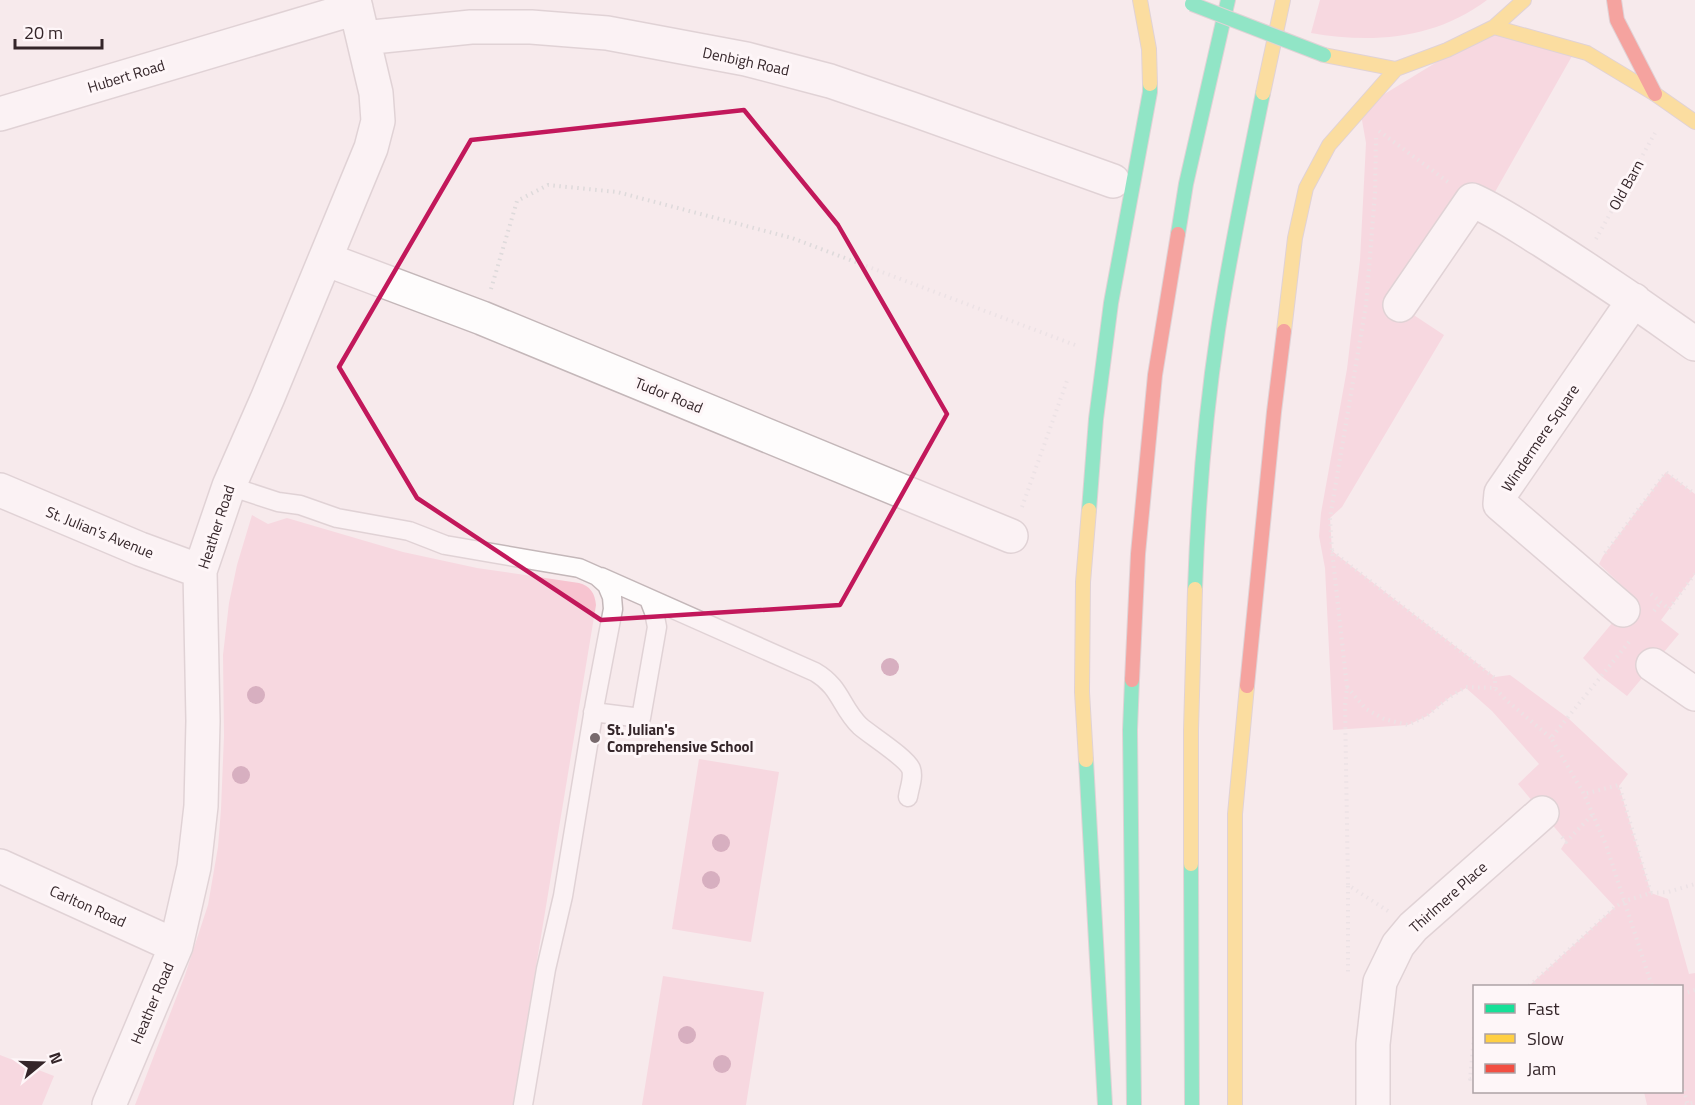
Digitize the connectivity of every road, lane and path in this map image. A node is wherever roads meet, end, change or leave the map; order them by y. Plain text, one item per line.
1 (1140, 0) edge
2 (1228, 0) edge
3 (1283, 0) edge
4 (1524, 0) edge
5 (1614, 0) edge
6 (1188, 2) edge
7 (358, 15) edge
8 (1494, 27) junction
9 (1396, 69) junction
10 (1655, 94) junction
11 (1670, 106) junction
12 (0, 114) edge
13 (1695, 122) edge
14 (1113, 181) dead end
15 (1472, 200) junction
16 (326, 259) junction
17 (1581, 265) junction
18 (1634, 300) junction
19 (1400, 305) dead end
20 (482, 318) junction
21 (1695, 344) edge
22 (1079, 347) dead end
23 (1071, 369) dead end
24 (229, 486) junction
25 (0, 490) edge
26 (1695, 494) edge
27 (1011, 536) joint
28 (1332, 551) junction
29 (1603, 556) dead end
30 (200, 571) junction
31 (594, 573) junction
32 (1695, 574) edge
33 (650, 599) junction
34 (1661, 602) junction
35 (1638, 612) junction
36 (1653, 665) dead end
37 (1347, 687) junction
38 (1495, 688) junction
39 (1695, 694) edge
40 (593, 712) junction
41 (1551, 738) junction
42 (1584, 794) junction
43 (908, 797) dead end
44 (1542, 813) dead end
45 (0, 866) edge
46 (1695, 884) edge
47 (1651, 893) junction
48 (1625, 901) junction
49 (1413, 927) junction
50 (176, 946) junction
51 (1531, 985) edge
52 (1651, 985) edge
53 (1473, 1048) edge
54 (1473, 1078) edge
55 (1683, 1088) edge
56 (1695, 1102) edge
57 (109, 1105) edge
58 (523, 1105) edge
59 (1105, 1105) edge
60 (1134, 1105) edge
61 (1192, 1105) edge
62 (1235, 1105) edge
63 (1373, 1105) edge
64 (1687, 1105) edge

1 - 59 main road
2 - 60 main road
3 - 61 main road
4 - 8 main road
5 - 10 main road
6 - 9 main road, bridge
7 - 12 street, Hubert Road
7 - 14 street, Denbigh Road
7 - 16 street, Heather Road
8 - 9 main road
8 - 10 main road
9 - 62 main road
10 - 11 main road
11 - 13 main road
11 - 17 path, Old Barn
15 - 17 street
15 - 19 street
15 - 28 path
16 - 20 street, Tudor Road
16 - 24 street, Heather Road
17 - 18 street
18 - 21 street
18 - 35 street, Windermere Square
20 - 22 path
20 - 27 street, Tudor Road
23 - 27 path
24 - 30 street, Heather Road
24 - 31 lane
25 - 30 street, St. Julian's Avenue
26 - 29 path
28 - 37 path
28 - 38 path
30 - 50 street, Heather Road
31 - 33 lane
31 - 40 lane
32 - 34 path
33 - 40 lane
33 - 43 lane
34 - 35 path
34 - 35 path
35 - 41 path
36 - 39 street
37 - 38 path
37 - 49 path
38 - 41 path
40 - 58 lane
41 - 42 path
42 - 47 path
42 - 48 path
44 - 49 street, Thirlmere Place
45 - 50 street, Carlton Road
46 - 47 path
47 - 48 path
48 - 51 path
48 - 52 path
49 - 63 street, Thirlmere Place
50 - 57 street, Heather Road
53 - 54 path
55 - 64 path
56 - 64 path

